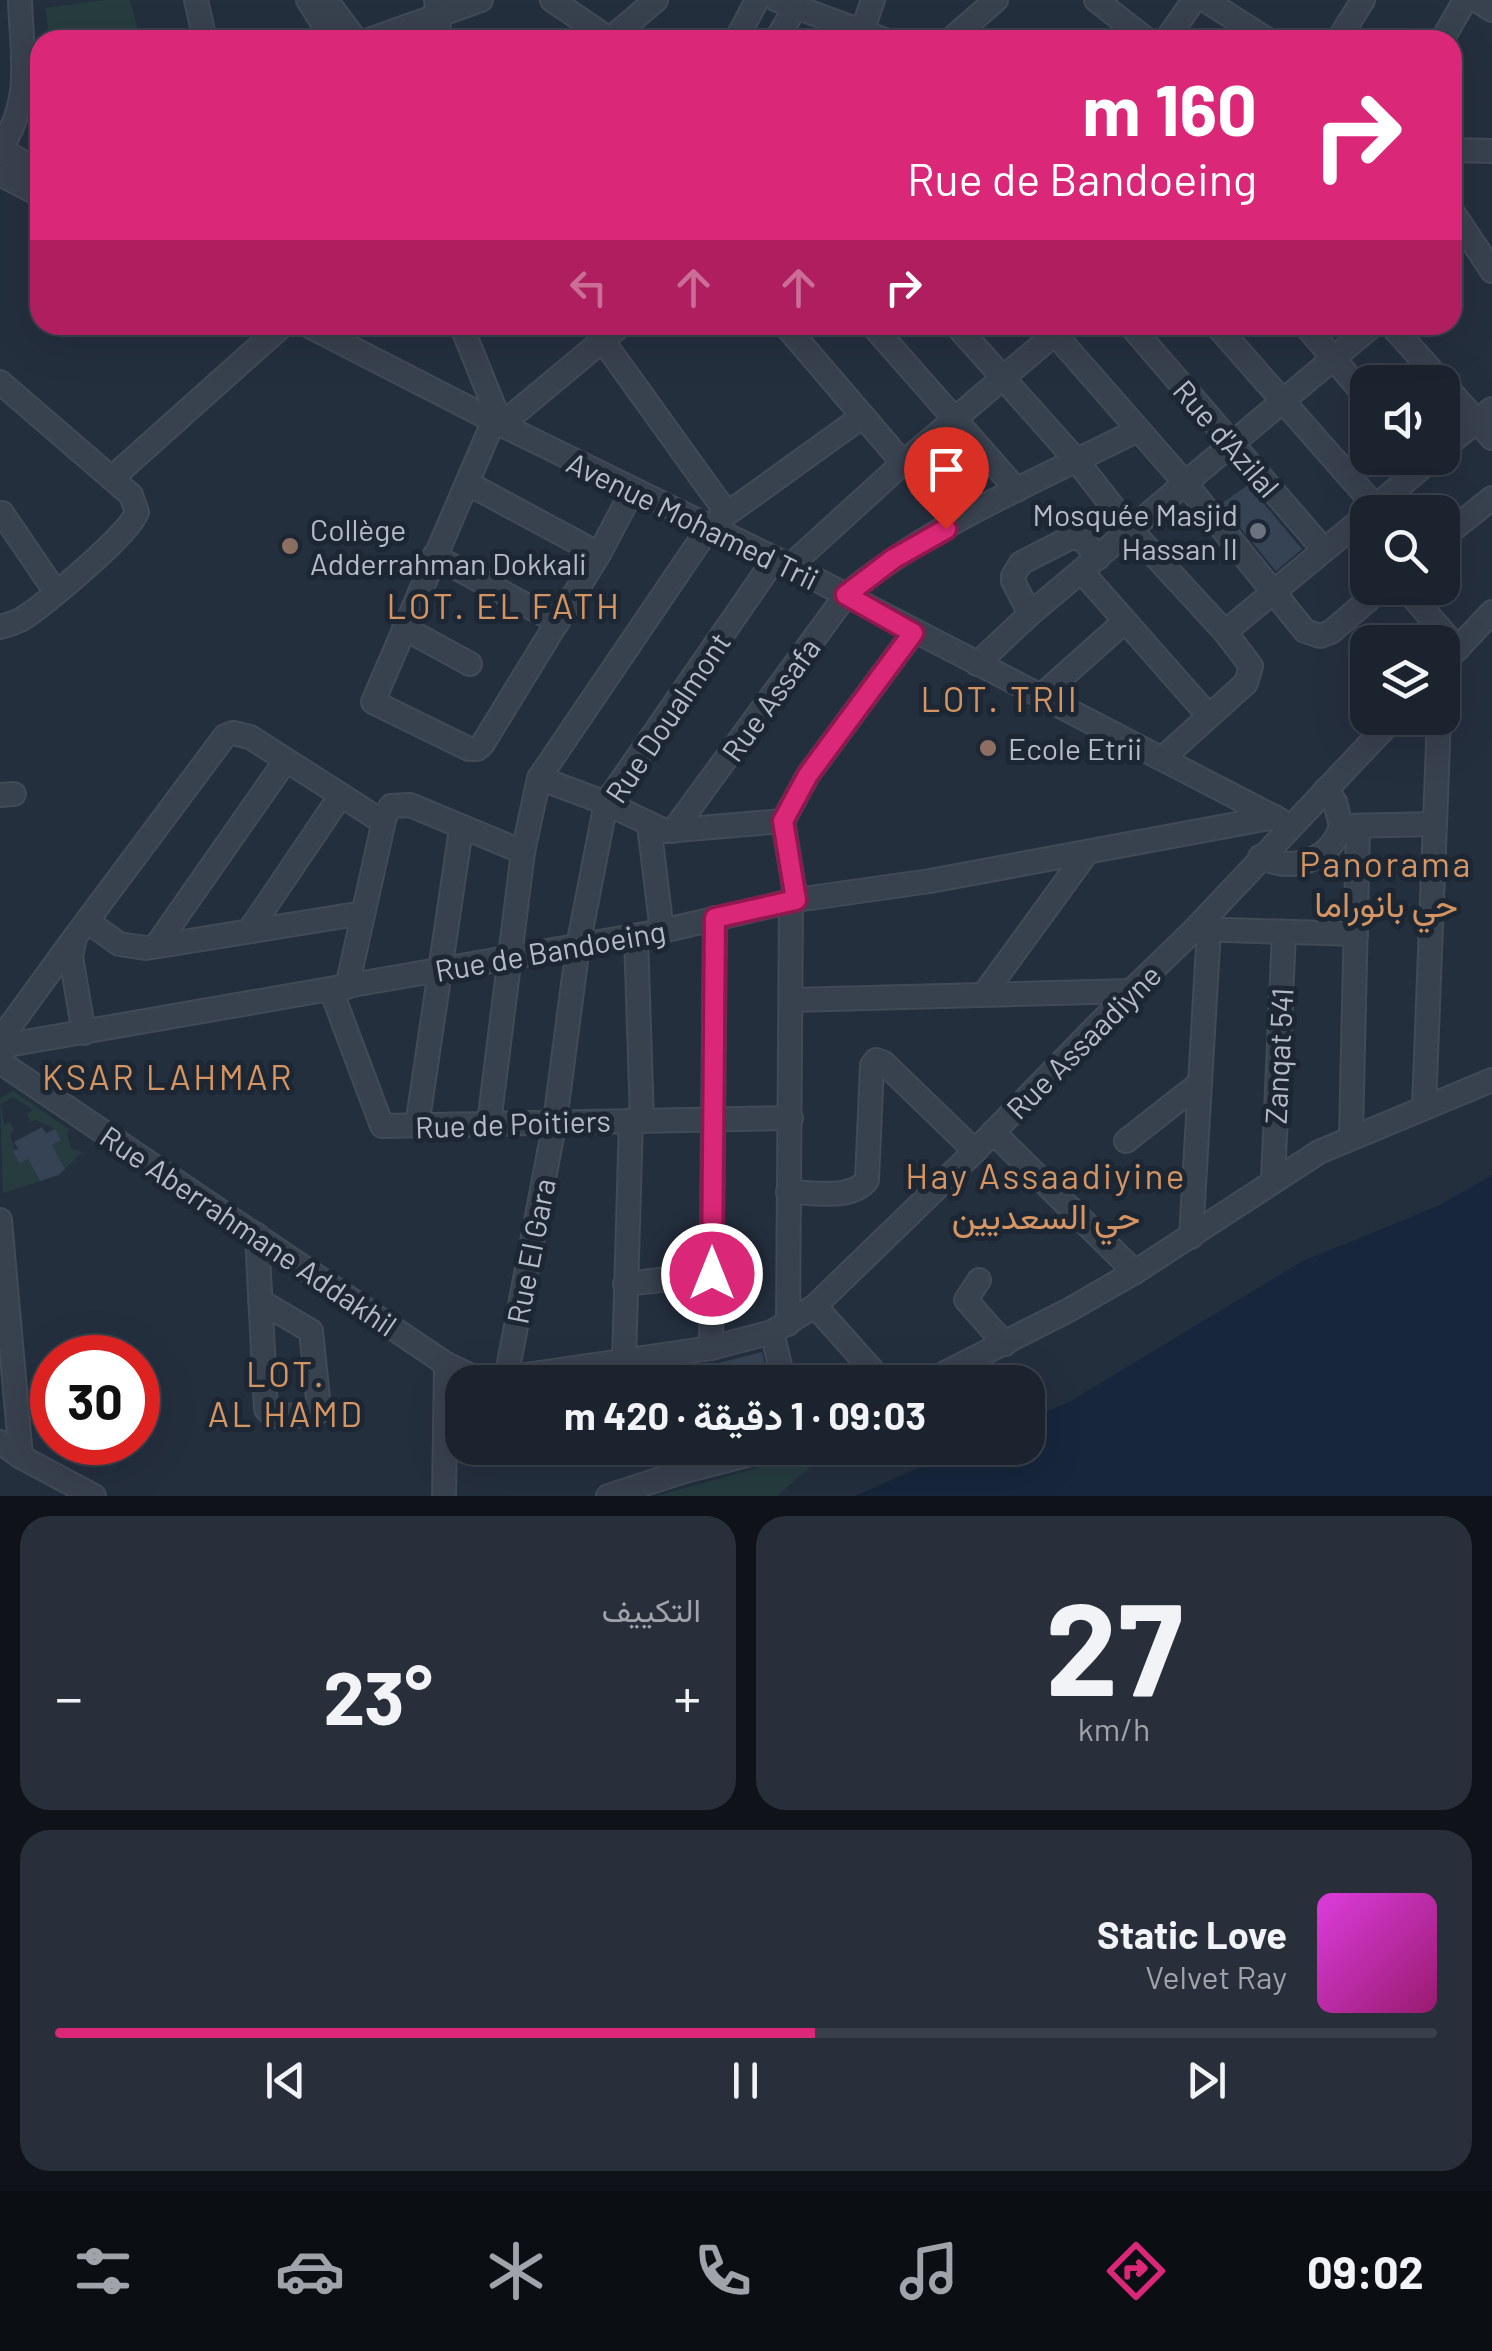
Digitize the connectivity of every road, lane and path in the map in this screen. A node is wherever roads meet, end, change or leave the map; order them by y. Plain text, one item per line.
1 (20, 0) edge
2 (196, 0) edge
3 (308, 0) edge
4 (326, 0) edge
5 (481, 0) edge
6 (656, 0) edge
7 (757, 0) edge
8 (873, 0) edge
9 (996, 0) edge
10 (1096, 0) edge
11 (1194, 0) edge
12 (1205, 0) edge
13 (1363, 0) edge
14 (1465, 0) edge
15 (1476, 0) edge
16 (562, 3) edge
17 (786, 4) edge
18 (1492, 10) edge
19 (438, 19) edge
20 (203, 30) edge
21 (323, 30) edge
22 (348, 30) edge
23 (402, 30) edge
24 (597, 30) edge
25 (622, 30) edge
26 (741, 30) edge
27 (779, 30) edge
28 (846, 30) edge
29 (862, 30) edge
30 (962, 30) edge
31 (1134, 30) edge
32 (1173, 30) edge
33 (1252, 30) edge
34 (1344, 30) edge
35 (1448, 30) edge
36 (0, 150) edge
37 (0, 174) edge
38 (30, 178) edge
39 (30, 183) edge
40 (1462, 226) edge
41 (1471, 240) junction
42 (1462, 248) edge
43 (1492, 271) edge
44 (273, 335) edge
45 (326, 335) edge
46 (465, 335) edge
47 (606, 335) edge
48 (611, 335) edge
49 (794, 335) edge
50 (881, 335) edge
51 (965, 335) edge
52 (1048, 335) edge
53 (1061, 335) edge
54 (1139, 335) edge
55 (1225, 335) edge
56 (1314, 335) edge
57 (1362, 335) edge
58 (1401, 335) edge
59 (1334, 359) junction
60 (1004, 378) junction
61 (1350, 378) edge
62 (0, 382) edge
63 (1282, 399) junction
64 (863, 416) junction
65 (956, 420) junction
66 (1487, 423) edge
67 (499, 428) junction
68 (1138, 430) junction
69 (1460, 439) edge
70 (1232, 444) junction
71 (1078, 461) junction
72 (903, 462) junction
73 (1408, 475) edge
74 (112, 478) junction
75 (467, 483) junction
76 (1186, 484) junction
77 (633, 490) junction
78 (1018, 490) junction
79 (1358, 495) edge
80 (1388, 495) edge
81 (1492, 498) edge
82 (2, 513) edge
83 (718, 519) junction
84 (1460, 524) edge
85 (1350, 528) edge
86 (1132, 530) junction
87 (1324, 550) junction
88 (599, 554) junction
89 (434, 556) junction
90 (782, 563) junction
91 (1090, 565) junction
92 (55, 591) junction
93 (1274, 594) junction
94 (846, 595) junction
95 (1363, 605) edge
96 (1492, 612) edge
97 (1030, 614) junction
98 (558, 622) junction
99 (1124, 622) junction
100 (0, 627) edge
101 (404, 628) junction
102 (1224, 632) junction
103 (913, 633) junction
104 (1460, 646) edge
105 (470, 664) dead end
106 (978, 664) junction
107 (1041, 696) junction
108 (1208, 715) junction
109 (1378, 735) edge
110 (1438, 735) edge
111 (1163, 758) junction
112 (286, 760) junction
113 (538, 778) junction
114 (1326, 789) junction
115 (341, 795) junction
116 (606, 803) junction
117 (1290, 819) junction
118 (783, 821) junction
119 (384, 822) junction
120 (1435, 824) junction
121 (649, 825) junction
122 (1350, 827) junction
123 (460, 829) junction
124 (673, 832) junction
125 (523, 852) junction
126 (1086, 854) junction
127 (1260, 857) junction
128 (794, 901) junction
129 (363, 913) junction
130 (715, 918) junction
131 (81, 929) junction
132 (1202, 929) junction
133 (249, 931) junction
134 (662, 932) junction
135 (1284, 932) junction
136 (1356, 934) junction
137 (636, 936) junction
138 (156, 946) junction
139 (578, 946) junction
140 (510, 956) junction
141 (440, 969) junction
142 (339, 989) junction
143 (1130, 990) junction
144 (984, 994) junction
145 (792, 1000) junction
146 (84, 1032) junction
147 (1, 1052) edge
148 (1492, 1080) edge
149 (1200, 1083) junction
150 (1424, 1108) junction
151 (711, 1118) junction
152 (790, 1118) junction
153 (636, 1120) junction
154 (555, 1122) junction
155 (489, 1123) junction
156 (417, 1126) junction
157 (994, 1132) junction
158 (1351, 1137) junction
159 (1126, 1141) dead end
160 (975, 1151) junction
161 (1273, 1180) junction
162 (788, 1192) junction
163 (0, 1220) edge
164 (256, 1235) junction
165 (1191, 1237) junction
166 (1134, 1272) junction
167 (712, 1274) junction
168 (978, 1280) dead end
169 (626, 1284) junction
170 (260, 1300) junction
171 (815, 1306) junction
172 (780, 1328) junction
173 (1005, 1344) junction
174 (711, 1348) junction
175 (624, 1362) junction
176 (446, 1364) joint
177 (508, 1365) edge
178 (602, 1365) edge
179 (783, 1365) edge
180 (868, 1365) edge
181 (962, 1365) edge
182 (0, 1442) edge
183 (21, 1458) junction
184 (707, 1465) edge
185 (94, 1496) edge
186 (444, 1496) edge
187 (608, 1496) edge

1 - 36 street
2 - 20 street
3 - 21 street
4 - 22 street
5 - 19 street
6 - 25 street
7 - 26 street
8 - 29 street
9 - 30 street
10 - 31 street
11 - 32 street
12 - 33 street
13 - 34 street
14 - 35 street
15 - 18 street
16 - 24 street
17 - 27 street
17 - 28 street
19 - 23 street
36 - 38 street
37 - 39 street
40 - 41 street
41 - 42 street
41 - 43 street
44 - 74 street
45 - 67 street, Avenue Mohamed Trii
46 - 67 street
47 - 67 street
48 - 83 street
49 - 64 street
50 - 65 street
51 - 60 street
52 - 60 street, Rue Doualmont
53 - 68 street
54 - 70 street, Rue d'Azilal
55 - 63 street
56 - 59 street
57 - 59 street
58 - 66 street
59 - 61 street
59 - 63 street
60 - 65 street, Rue Doualmont
60 - 71 street
62 - 74 street
63 - 70 street
63 - 79 street
64 - 72 street
64 - 83 street
65 - 72 street, Rue Doualmont
65 - 78 street
66 - 69 street
67 - 75 street
67 - 77 street, Avenue Mohamed Trii
68 - 71 street, Rue Assafa
68 - 76 street
70 - 76 street
70 - 87 street, Rue d'Azilal
71 - 78 street, Rue Assafa
71 - 86 street
72 - 90 street, Rue Doualmont
73 - 80 street
74 - 92 street
75 - 88 street
75 - 89 street
76 - 86 street
76 - 93 street
77 - 83 street, Avenue Mohamed Trii
77 - 88 street
78 - 94 street, Rue Assafa
81 - 84 street
82 - 92 street
83 - 90 street, Avenue Mohamed Trii
83 - 113 street
85 - 87 street
86 - 91 street
86 - 102 street
87 - 93 street
88 - 98 street
89 - 98 street
89 - 101 street
90 - 94 street, Avenue Mohamed Trii
90 - 116 street, Rue Doualmont
91 - 97 street
91 - 97 street
91 - 99 street
92 - 100 street
93 - 95 street
93 - 102 street
94 - 103 street, Avenue Mohamed Trii
94 - 124 street, Rue Assafa
96 - 104 street
97 - 106 street
98 - 101 street
99 - 107 street
99 - 108 street
101 - 105 street
102 - 108 street
103 - 106 street, Avenue Mohamed Trii
103 - 118 street
106 - 107 street, Avenue Mohamed Trii
107 - 111 street, Avenue Mohamed Trii
108 - 111 street
109 - 114 street, Rue Assaadiyne
110 - 120 street
111 - 117 street, Avenue Mohamed Trii
112 - 115 street
112 - 131 street
112 - 138 street
113 - 116 street
113 - 125 street
114 - 117 street, Rue Assaadiyne
114 - 122 street
115 - 119 street
115 - 133 street
116 - 121 street
116 - 139 street, Rue Doualmont
117 - 126 street, Rue de Bandoeing
117 - 127 street, Rue Assaadiyne
118 - 124 street
118 - 128 street
119 - 123 street
119 - 129 street
120 - 122 street
120 - 150 street
121 - 124 street
121 - 134 street
122 - 127 street
122 - 136 street
123 - 125 street
123 - 141 street
125 - 140 street
126 - 128 street, Rue de Bandoeing
126 - 144 street
127 - 132 street, Rue Assaadiyne
128 - 130 street, Rue de Bandoeing
128 - 145 street
129 - 133 street
129 - 142 street
130 - 134 street, Rue de Bandoeing
130 - 151 street
131 - 138 street
131 - 146 street
131 - 147 street
132 - 135 street
132 - 143 street, Rue Assaadiyne
132 - 149 street
133 - 138 street
134 - 137 street, Rue de Bandoeing
135 - 136 street
135 - 161 street, Zanqat 541
136 - 158 street
137 - 139 street, Rue de Bandoeing
137 - 153 street
139 - 140 street, Rue de Bandoeing
139 - 154 street, Rue El Gara
140 - 141 street, Rue de Bandoeing
140 - 155 street
141 - 142 street, Rue de Bandoeing
141 - 156 street
142 - 146 street, Rue de Bandoeing
142 - 156 street, Rue de Poitiers
143 - 144 street
143 - 157 street, Rue Assaadiyne
144 - 145 street
145 - 152 street
146 - 147 street, Rue de Bandoeing
147 - 164 street, Rue Aberrahmane Addakhil
148 - 150 street
149 - 159 street
149 - 165 street
150 - 158 street
151 - 152 street, Rue de Poitiers
151 - 153 street, Rue de Poitiers
151 - 167 street
152 - 162 street
153 - 154 street, Rue de Poitiers
153 - 169 street
154 - 155 street, Rue de Poitiers
154 - 177 street, Rue El Gara
155 - 156 street, Rue de Poitiers
157 - 160 street, Rue Assaadiyne
157 - 166 street
158 - 161 street
160 - 162 street
160 - 171 street, Rue Assaadiyne
161 - 165 street
162 - 172 street
163 - 183 street
164 - 170 street
164 - 176 street, Rue Aberrahmane Addakhil
165 - 166 street
166 - 173 street
167 - 169 street
167 - 174 street
168 - 173 street
169 - 175 street
170 - 170 street
171 - 172 street, Rue Assaadiyne
171 - 180 street
172 - 174 street, Rue Assaadiyne
172 - 179 street
173 - 181 street
174 - 175 street, Rue Assaadiyne
175 - 178 street, Rue Aberrahmane Addakhil
176 - 186 street
182 - 183 street
183 - 185 street
184 - 187 street

